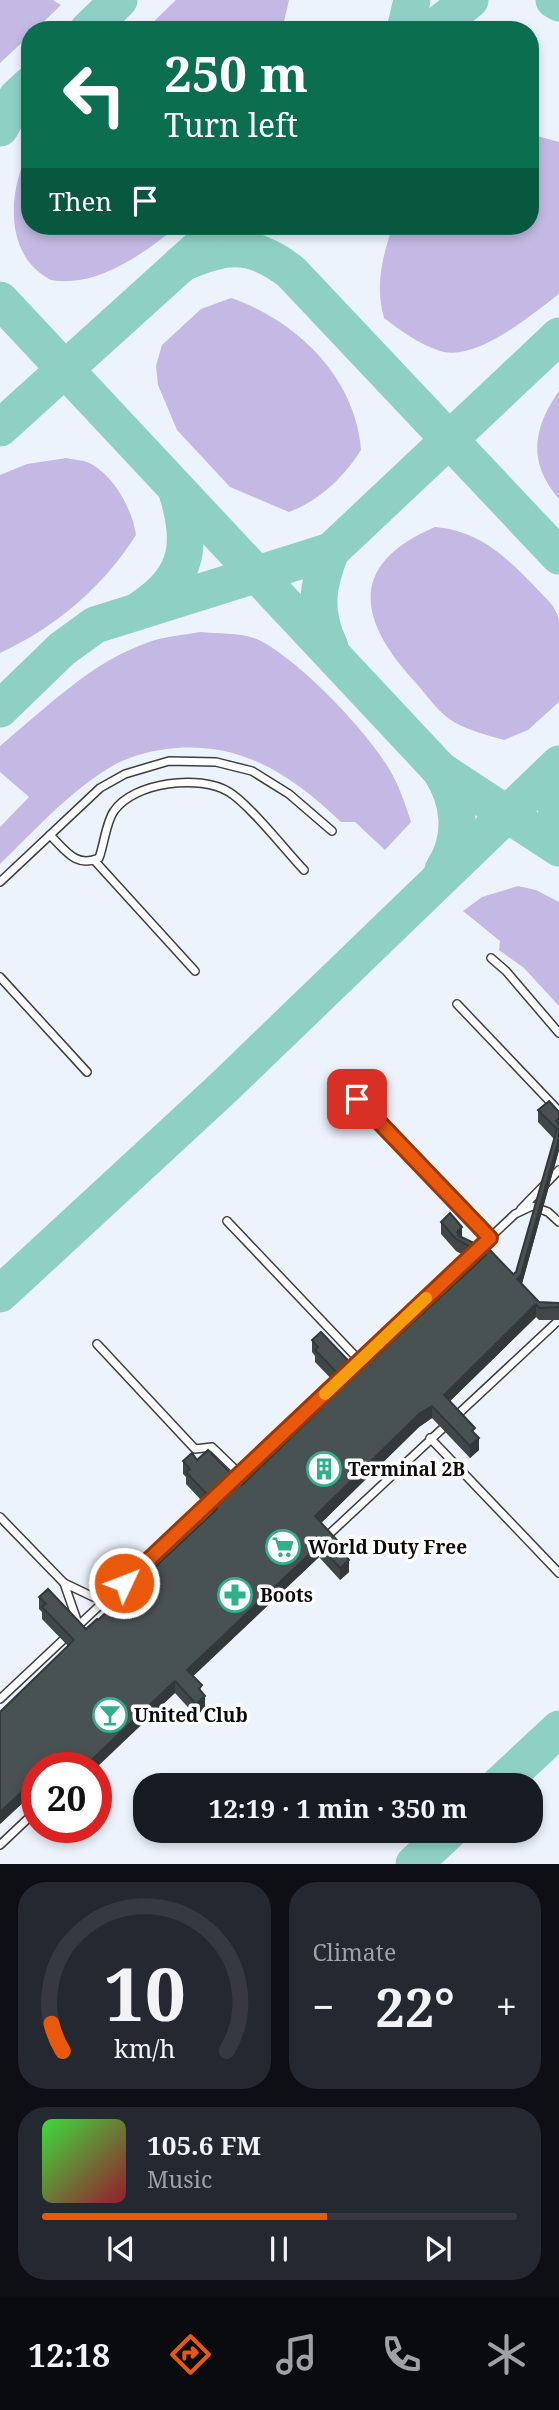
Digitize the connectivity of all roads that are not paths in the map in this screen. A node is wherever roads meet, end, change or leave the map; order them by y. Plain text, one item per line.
1 (332, 831) dead end
2 (50, 835) junction
3 (94, 860) junction
4 (304, 870) dead end
5 (0, 882) edge
6 (491, 958) dead end
7 (195, 971) dead end
8 (0, 977) edge
9 (457, 1004) dead end
10 (559, 1033) edge
11 (87, 1072) dead end
12 (357, 1099) dead end
13 (559, 1111) edge
14 (559, 1170) edge
15 (515, 1214) junction
16 (227, 1221) dead end
17 (559, 1222) edge
18 (490, 1238) junction
19 (559, 1320) edge
20 (97, 1344) dead end
21 (360, 1361) junction
22 (430, 1438) junction
23 (240, 1474) junction
24 (0, 1517) edge
25 (324, 1539) edge
26 (559, 1573) edge
27 (64, 1583) junction
28 (104, 1602) junction
29 (79, 1626) junction
30 (0, 1699) edge
31 (21, 1825) edge
32 (0, 1845) edge

1 - 2 lane
2 - 3 lane
2 - 5 lane
3 - 4 lane
3 - 7 lane
6 - 10 lane
8 - 11 lane
9 - 13 lane
12 - 18 lane
14 - 15 lane
15 - 17 lane
15 - 18 lane
16 - 21 lane
18 - 21 lane
19 - 22 lane
20 - 23 lane
21 - 23 lane
22 - 25 lane
22 - 26 lane
23 - 28 lane
24 - 27 lane
27 - 28 lane
27 - 29 lane
28 - 29 lane
29 - 30 lane
31 - 32 lane

